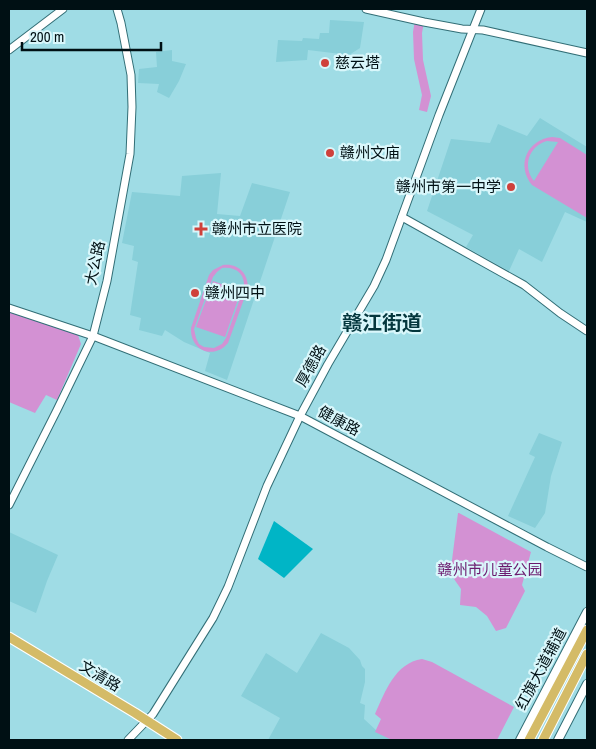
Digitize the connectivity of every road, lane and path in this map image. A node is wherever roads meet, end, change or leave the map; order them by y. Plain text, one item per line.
1 (64, 9) edge
2 (117, 9) edge
3 (366, 9) edge
4 (481, 9) edge
5 (473, 30) junction
6 (9, 50) edge
7 (587, 54) edge
8 (402, 217) junction
9 (9, 308) edge
10 (587, 332) edge
11 (93, 336) junction
12 (300, 416) junction
13 (9, 505) edge
14 (587, 567) edge
15 (587, 612) edge
16 (587, 630) edge
17 (9, 637) edge
18 (587, 641) edge
19 (9, 642) edge
20 (587, 654) edge
21 (587, 666) edge
22 (587, 684) edge
23 (145, 723) junction
24 (128, 740) edge
25 (167, 740) edge
26 (177, 740) edge
27 (520, 740) edge
28 (529, 740) edge
29 (536, 740) edge
30 (543, 740) edge
31 (549, 740) edge
32 (558, 740) edge

1 - 6 street
2 - 11 street, 大公路
3 - 5 street
4 - 5 street, 厚德路
5 - 7 street
5 - 8 street, 厚德路
8 - 10 street
8 - 12 street, 厚德路
9 - 11 street, 健康路
11 - 12 street, 健康路
11 - 13 street, 大公路
12 - 14 street, 健康路
12 - 23 street, 厚德路
15 - 27 main road, 红旗大道辅道
16 - 28 main road
17 - 23 main road, 文清路
18 - 29 main road
19 - 23 main road, 文清路
20 - 30 main road
21 - 31 main road
22 - 32 main road
23 - 24 street, 厚德路
23 - 25 main road, 文清路
23 - 26 main road, 文清路

